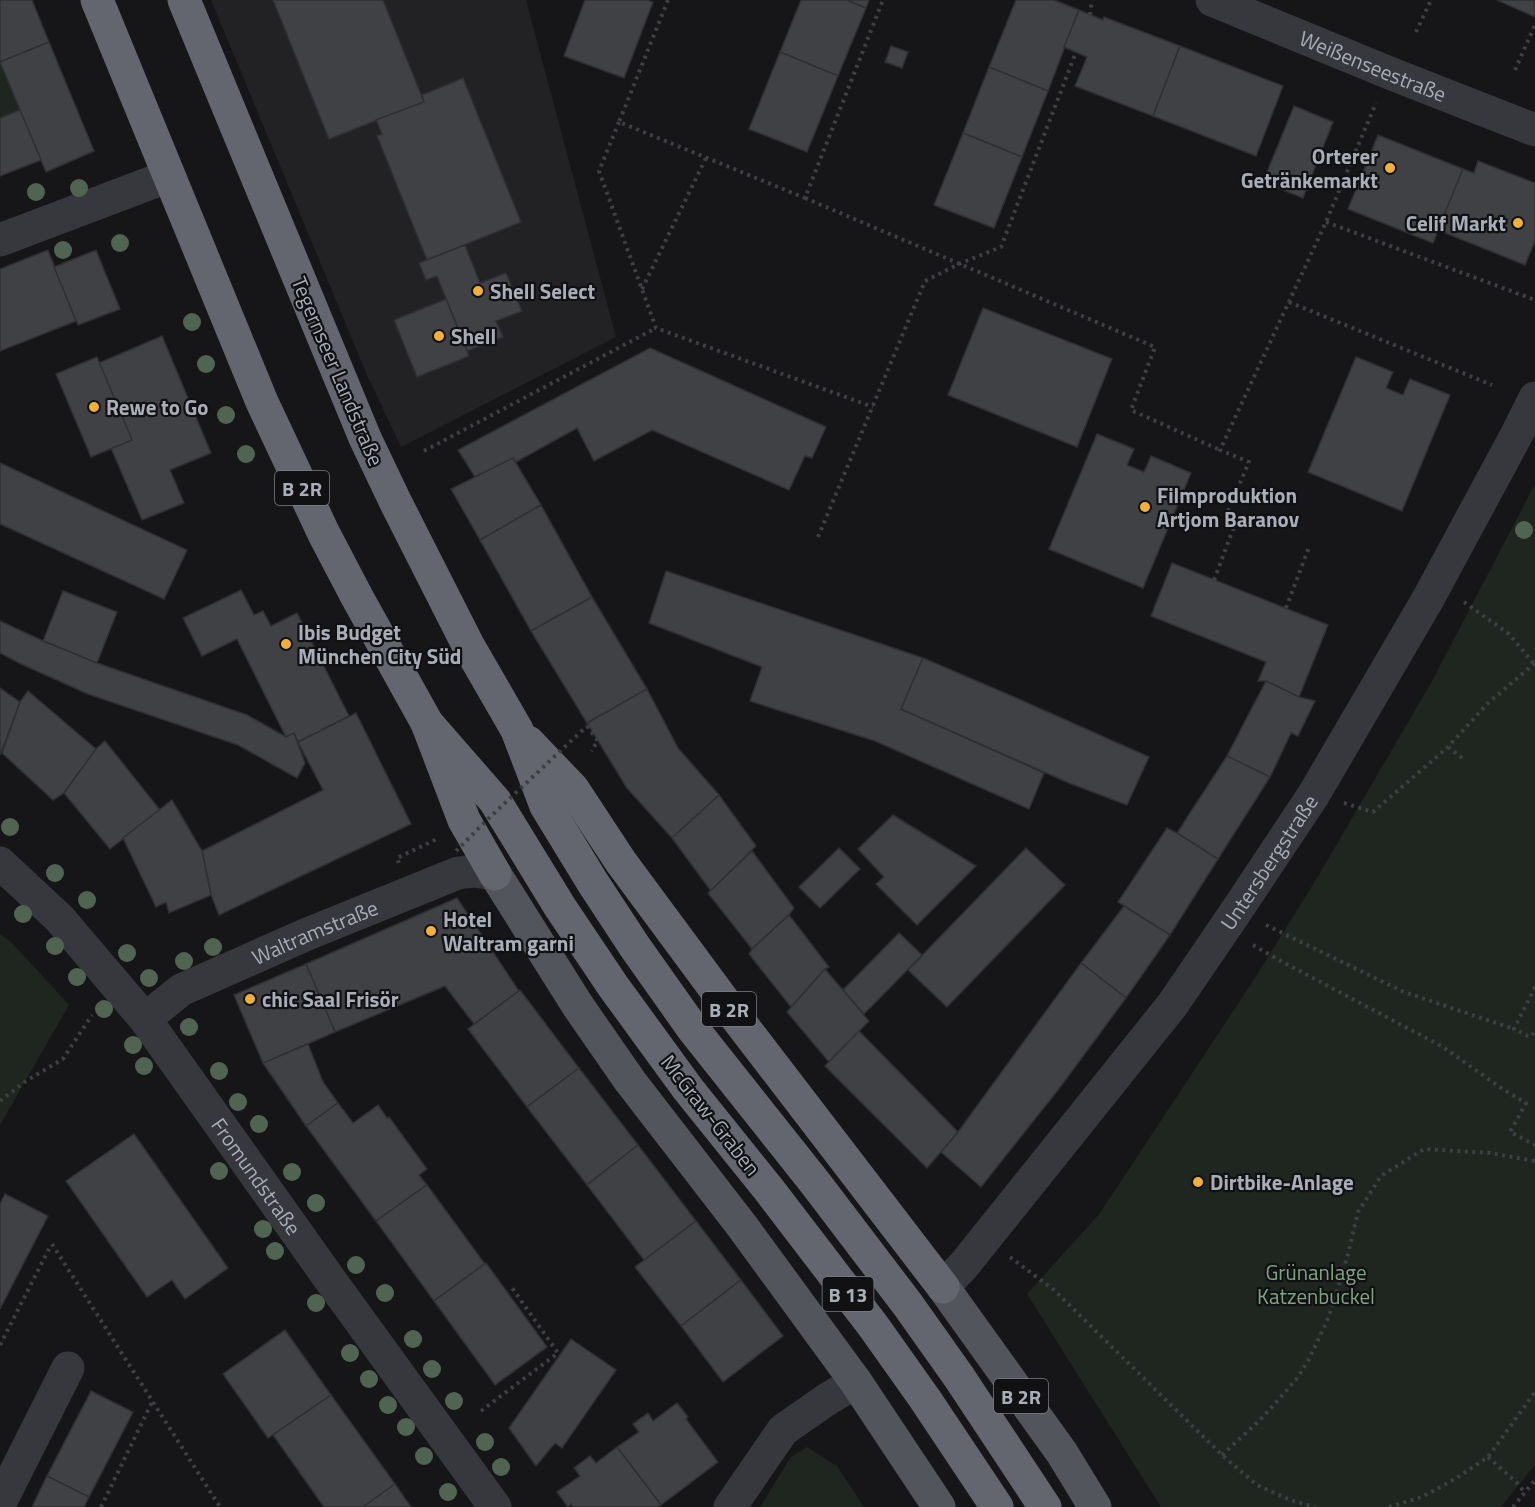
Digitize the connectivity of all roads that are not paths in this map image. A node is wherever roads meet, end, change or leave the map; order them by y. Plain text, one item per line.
1 (97, 0) edge
2 (184, 0) edge
3 (1212, 0) edge
4 (1535, 130) edge
5 (169, 176) junction
6 (0, 240) edge
7 (1535, 398) edge
8 (427, 723) junction
9 (517, 730) junction
10 (0, 863) edge
11 (495, 874) junction
12 (145, 1020) junction
13 (943, 1287) junction
14 (68, 1368) dead end
15 (856, 1382) junction
16 (0, 1503) edge
17 (495, 1507) edge
18 (730, 1507) edge
19 (939, 1507) edge
20 (997, 1507) edge
21 (1045, 1507) edge
22 (1095, 1507) edge

1 - 5 highway, B 2R
2 - 9 highway, Tegernseer Landstraße / B 2R
3 - 4 street, Weißenseestraße
5 - 6 street
5 - 8 highway, B 2R
7 - 13 street, Untersbergstraße
8 - 11 highway, B 2R
8 - 20 highway, McGraw-Graben / B 13
9 - 13 highway, B 2R
9 - 21 highway, McGraw-Graben
10 - 12 street, Fromundstraße
11 - 12 street, Waltramstraße
11 - 15 main road, B 2R
12 - 17 street, Fromundstraße
13 - 22 main road, B 2R
14 - 16 street
15 - 18 street
15 - 19 main road, B 2R

